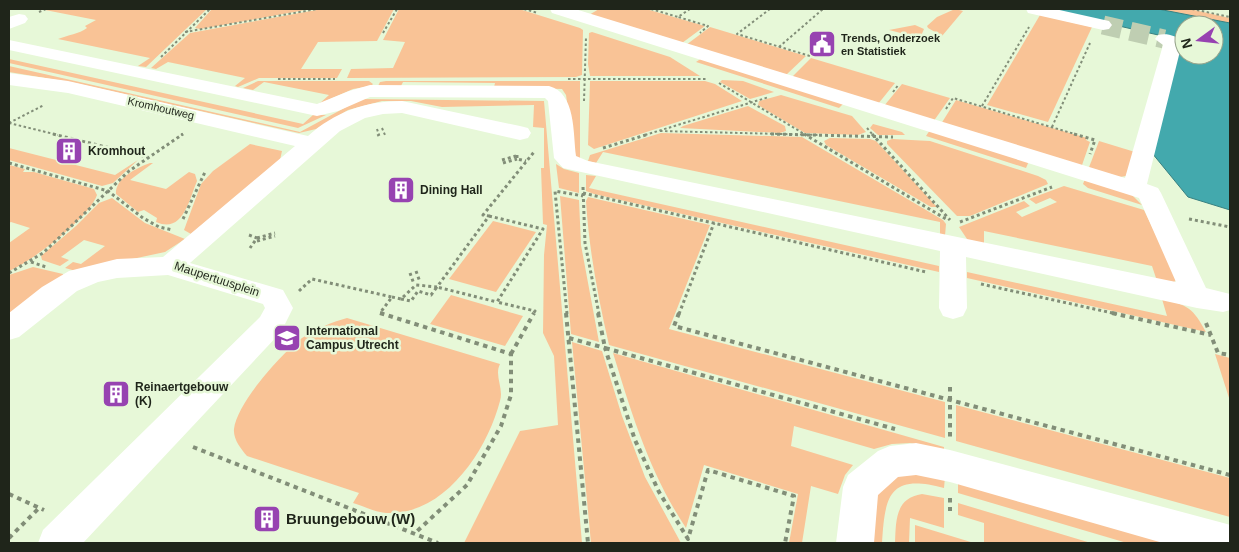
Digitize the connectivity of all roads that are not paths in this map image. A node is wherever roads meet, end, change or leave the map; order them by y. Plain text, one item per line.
1 (558, 9) edge
2 (1037, 10) edge
3 (1101, 24) tunnel mouth
4 (1164, 39) dead end
5 (9, 45) edge
6 (9, 79) edge
7 (311, 143) junction
8 (519, 150) road end
9 (1134, 188) junction
10 (953, 234) junction
11 (169, 266) junction
12 (1197, 298) junction
13 (1223, 302) dead end
14 (953, 308) dead end
15 (9, 329) edge
16 (57, 543) edge
17 (855, 543) edge
18 (1227, 543) edge

1 - 9 street
2 - 3 street
4 - 9 street
5 - 10 street
6 - 7 street, Kromhoutweg
7 - 8 street, Maupertuusplein
7 - 11 street, Maupertuusplein
9 - 12 street
10 - 12 street
10 - 14 street
11 - 15 street
11 - 16 street, Maupertuusplein
12 - 13 street
17 - 18 street

